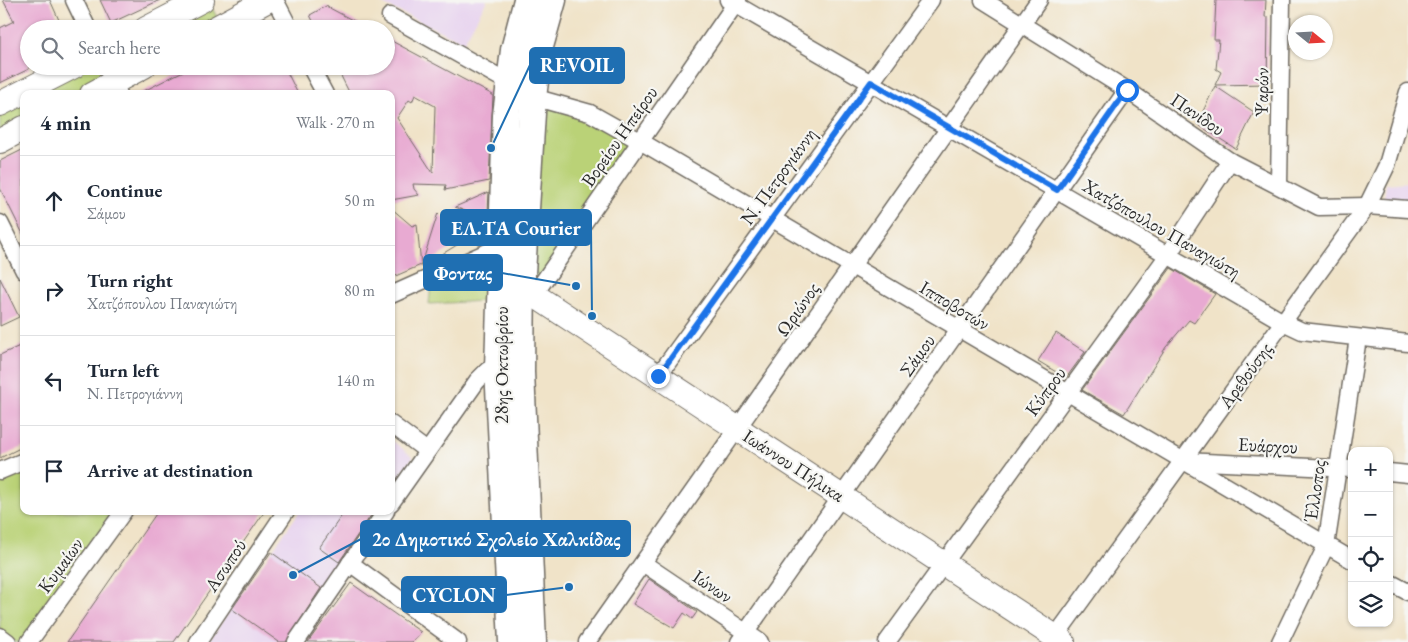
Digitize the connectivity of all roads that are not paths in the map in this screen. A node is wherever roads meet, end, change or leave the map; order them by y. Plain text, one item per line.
1 (74, 0) edge
2 (202, 0) edge
3 (268, 0) edge
4 (275, 0) edge
5 (527, 0) edge
6 (553, 0) edge
7 (931, 0) edge
8 (983, 0) edge
9 (1039, 0) edge
10 (1282, 0) edge
11 (734, 1) edge
12 (390, 16) dead end
13 (84, 20) edge
14 (163, 20) edge
15 (231, 20) edge
16 (285, 20) edge
17 (1021, 25) junction
18 (56, 75) edge
19 (125, 75) edge
20 (315, 75) edge
21 (113, 81) edge
22 (508, 82) junction
23 (871, 82) junction
24 (27, 90) edge
25 (98, 90) edge
26 (323, 90) edge
27 (1127, 90) junction
28 (1408, 92) edge
29 (20, 94) edge
30 (533, 97) junction
31 (0, 104) edge
32 (949, 128) junction
33 (20, 130) edge
34 (640, 140) junction
35 (0, 141) edge
36 (1230, 161) junction
37 (1279, 185) junction
38 (1057, 190) junction
39 (1367, 206) junction
40 (1408, 209) edge
41 (772, 220) junction
42 (0, 223) edge
43 (503, 245) junction
44 (1168, 255) junction
45 (20, 263) edge
46 (852, 266) junction
47 (395, 293) edge
48 (528, 294) junction
49 (1283, 322) junction
50 (959, 330) junction
51 (1358, 338) junction
52 (1408, 343) edge
53 (498, 368) junction
54 (658, 376) junction
55 (1068, 394) junction
56 (395, 427) edge
57 (738, 428) junction
58 (427, 451) junction
59 (1182, 461) junction
60 (20, 463) edge
61 (1345, 468) edge
62 (0, 472) edge
63 (1393, 472) edge
64 (1408, 474) edge
65 (841, 497) junction
66 (395, 498) edge
67 (121, 515) edge
68 (283, 515) edge
69 (383, 515) edge
70 (1326, 546) junction
71 (1348, 558) edge
72 (350, 563) junction
73 (643, 563) junction
74 (944, 564) junction
75 (1393, 584) edge
76 (1408, 592) edge
77 (0, 636) edge
78 (742, 637) edge
79 (1057, 640) edge
80 (8, 642) edge
81 (29, 642) edge
82 (198, 642) edge
83 (296, 642) edge
84 (458, 642) edge
85 (512, 642) edge
86 (533, 642) edge
87 (587, 642) edge
88 (760, 642) edge
89 (887, 642) edge
90 (1280, 642) edge

1 - 13 street
2 - 14 street
3 - 15 street
4 - 16 street
5 - 22 main road, 28ης Οκτωβρίου
6 - 30 main road, 28ης Οκτωβρίου
7 - 23 street, Ν. Πετρογιάννη
8 - 17 street, Πανίδου
9 - 17 street, Ωριώνος
10 - 37 street, Ψαρών
11 - 23 street, Χατζόπουλου Παναγιώτη
11 - 34 street, Βορείου Ηπείρου
12 - 22 street
17 - 27 street, Πανίδου
17 - 32 street, Ωριώνος
18 - 24 street
19 - 21 street
20 - 26 street
21 - 25 street
22 - 43 main road, 28ης Οκτωβρίου
23 - 32 street, Χατζόπουλου Παναγιώτη
23 - 41 street, Ν. Πετρογιάννη
27 - 36 street, Πανίδου
27 - 38 street, Σάμου
28 - 39 street, Αρεθούσης
29 - 31 street
30 - 34 street, Ιπποβοτών
30 - 48 main road, 28ης Οκτωβρίου
32 - 38 street, Χατζόπουλου Παναγιώτη
32 - 46 street, Ωριώνος
33 - 35 street
34 - 41 street, Ιπποβοτών
34 - 48 street, Βορείου Ηπείρου
36 - 37 street, Πανίδου
36 - 44 street, Κύπρου
37 - 39 street, Πανίδου
38 - 44 street, Χατζόπουλου Παναγιώτη
38 - 50 street, Σάμου
39 - 40 street, Πανίδου
39 - 49 street, Αρεθούσης
41 - 46 street, Ιπποβοτών
41 - 54 street, Ν. Πετρογιάννη
42 - 45 street
43 - 47 street
43 - 53 main road, 28ης Οκτωβρίου
44 - 49 street, Χατζόπουλου Παναγιώτη
44 - 55 street, Κύπρου
46 - 50 street, Ιπποβοτών
46 - 57 street, Ωριώνος
48 - 54 street, Ιωάννου Πήλικα
48 - 86 main road, 28ης Οκτωβρίου
49 - 51 street, Χατζόπουλου Παναγιώτη
49 - 59 street, Αρεθούσης
50 - 55 street, Ιπποβοτών
50 - 65 street, Σάμου
51 - 52 street, Χατζόπουλου Παναγιώτη
51 - 61 street, Έλλοπος
53 - 58 street
53 - 85 main road, 28ης Οκτωβρίου
54 - 57 street, Ιωάννου Πήλικα
55 - 59 street, Ιπποβοτών
55 - 74 street, Κύπρου
56 - 58 street
57 - 65 street, Ιωάννου Πήλικα
57 - 73 street, Ωριώνος
58 - 66 street
59 - 61 street, Ευάρχου
59 - 70 street, Ιπποβοτών
59 - 79 street, Αρεθούσης
60 - 62 street
61 - 70 street, Έλλοπος
63 - 64 street
65 - 74 street, Ιωάννου Πήλικα
65 - 78 street, Σάμου
67 - 81 street, Κυμαίων
68 - 82 street, Ασωπού
69 - 72 street
70 - 71 street, Ιπποβοτών
70 - 90 street, Έλλοπος
72 - 83 street
72 - 84 street
73 - 78 street, Ιώνων
73 - 87 street, Ωριώνος
74 - 79 street, Ιωάννου Πήλικα
74 - 89 street, Κύπρου
75 - 76 street
77 - 80 street
78 - 88 street, Ιώνων

